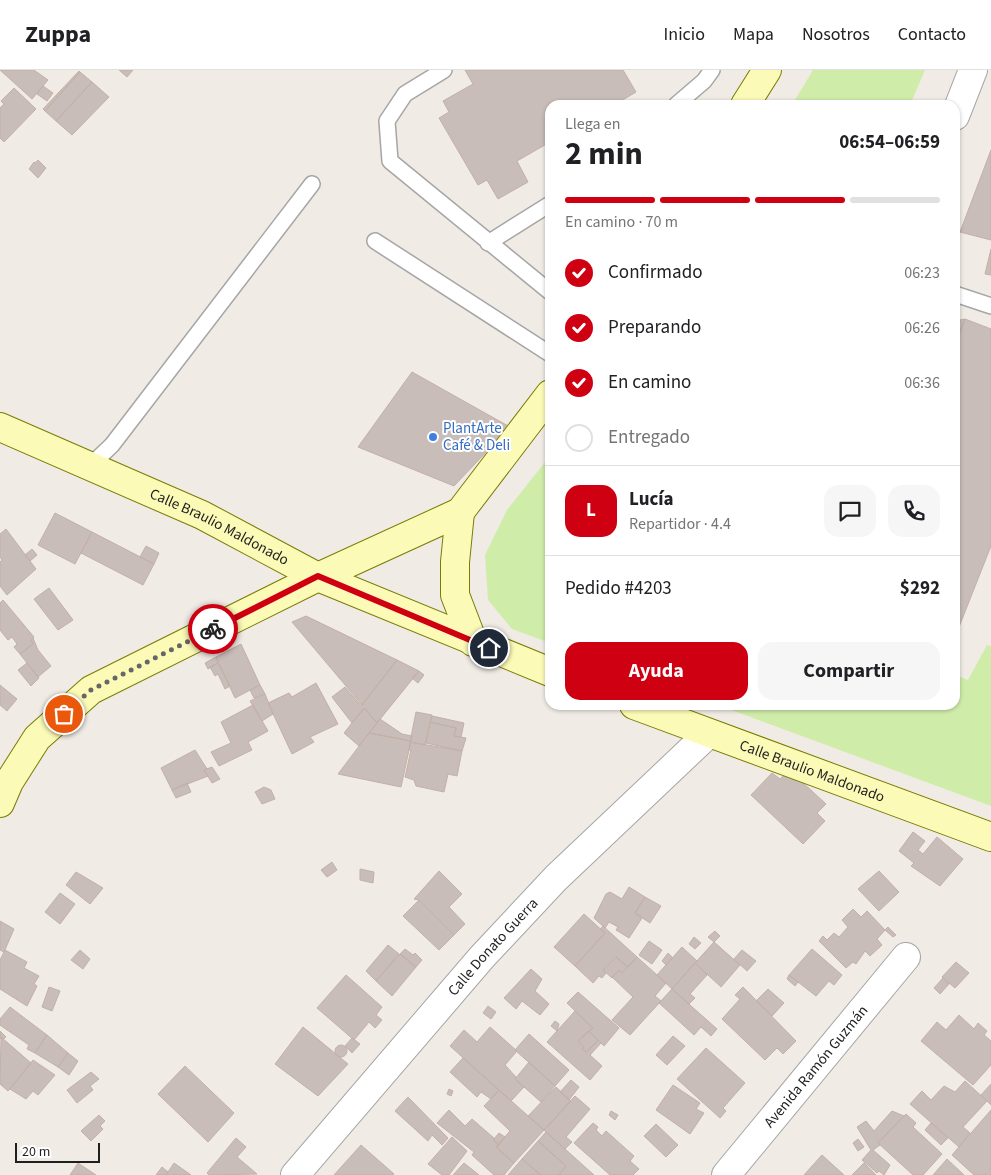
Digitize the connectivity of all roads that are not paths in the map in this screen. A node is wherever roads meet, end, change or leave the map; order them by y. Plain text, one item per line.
1 (444, 70) edge
2 (712, 70) edge
3 (767, 70) edge
4 (973, 70) edge
5 (682, 100) edge
6 (748, 100) edge
7 (960, 103) edge
8 (312, 184) dead end
9 (545, 207) edge
10 (375, 240) dead end
11 (488, 243) junction
12 (545, 288) edge
13 (960, 296) edge
14 (991, 306) edge
15 (545, 351) edge
16 (545, 401) edge
17 (2, 430) edge
18 (90, 466) junction
19 (460, 512) junction
20 (318, 576) junction
21 (473, 642) junction
22 (545, 670) edge
23 (647, 710) edge
24 (708, 734) junction
25 (0, 803) edge
26 (991, 837) edge
27 (906, 957) dead end
28 (295, 1175) edge
29 (726, 1175) edge

1 - 11 lane
2 - 5 lane
3 - 6 street
4 - 7 street
8 - 18 lane
9 - 11 lane
10 - 15 lane
11 - 12 lane
13 - 14 lane
16 - 19 street
17 - 18 street, Calle Braulio Maldonado
18 - 20 street, Calle Braulio Maldonado
19 - 20 street
19 - 21 street
20 - 21 street, Calle Braulio Maldonado
20 - 25 street
21 - 22 street, Calle Braulio Maldonado
23 - 24 street, Calle Braulio Maldonado
24 - 26 street, Calle Braulio Maldonado
24 - 28 street, Calle Donato Guerra
27 - 29 street, Avenida Ramón Guzmán

